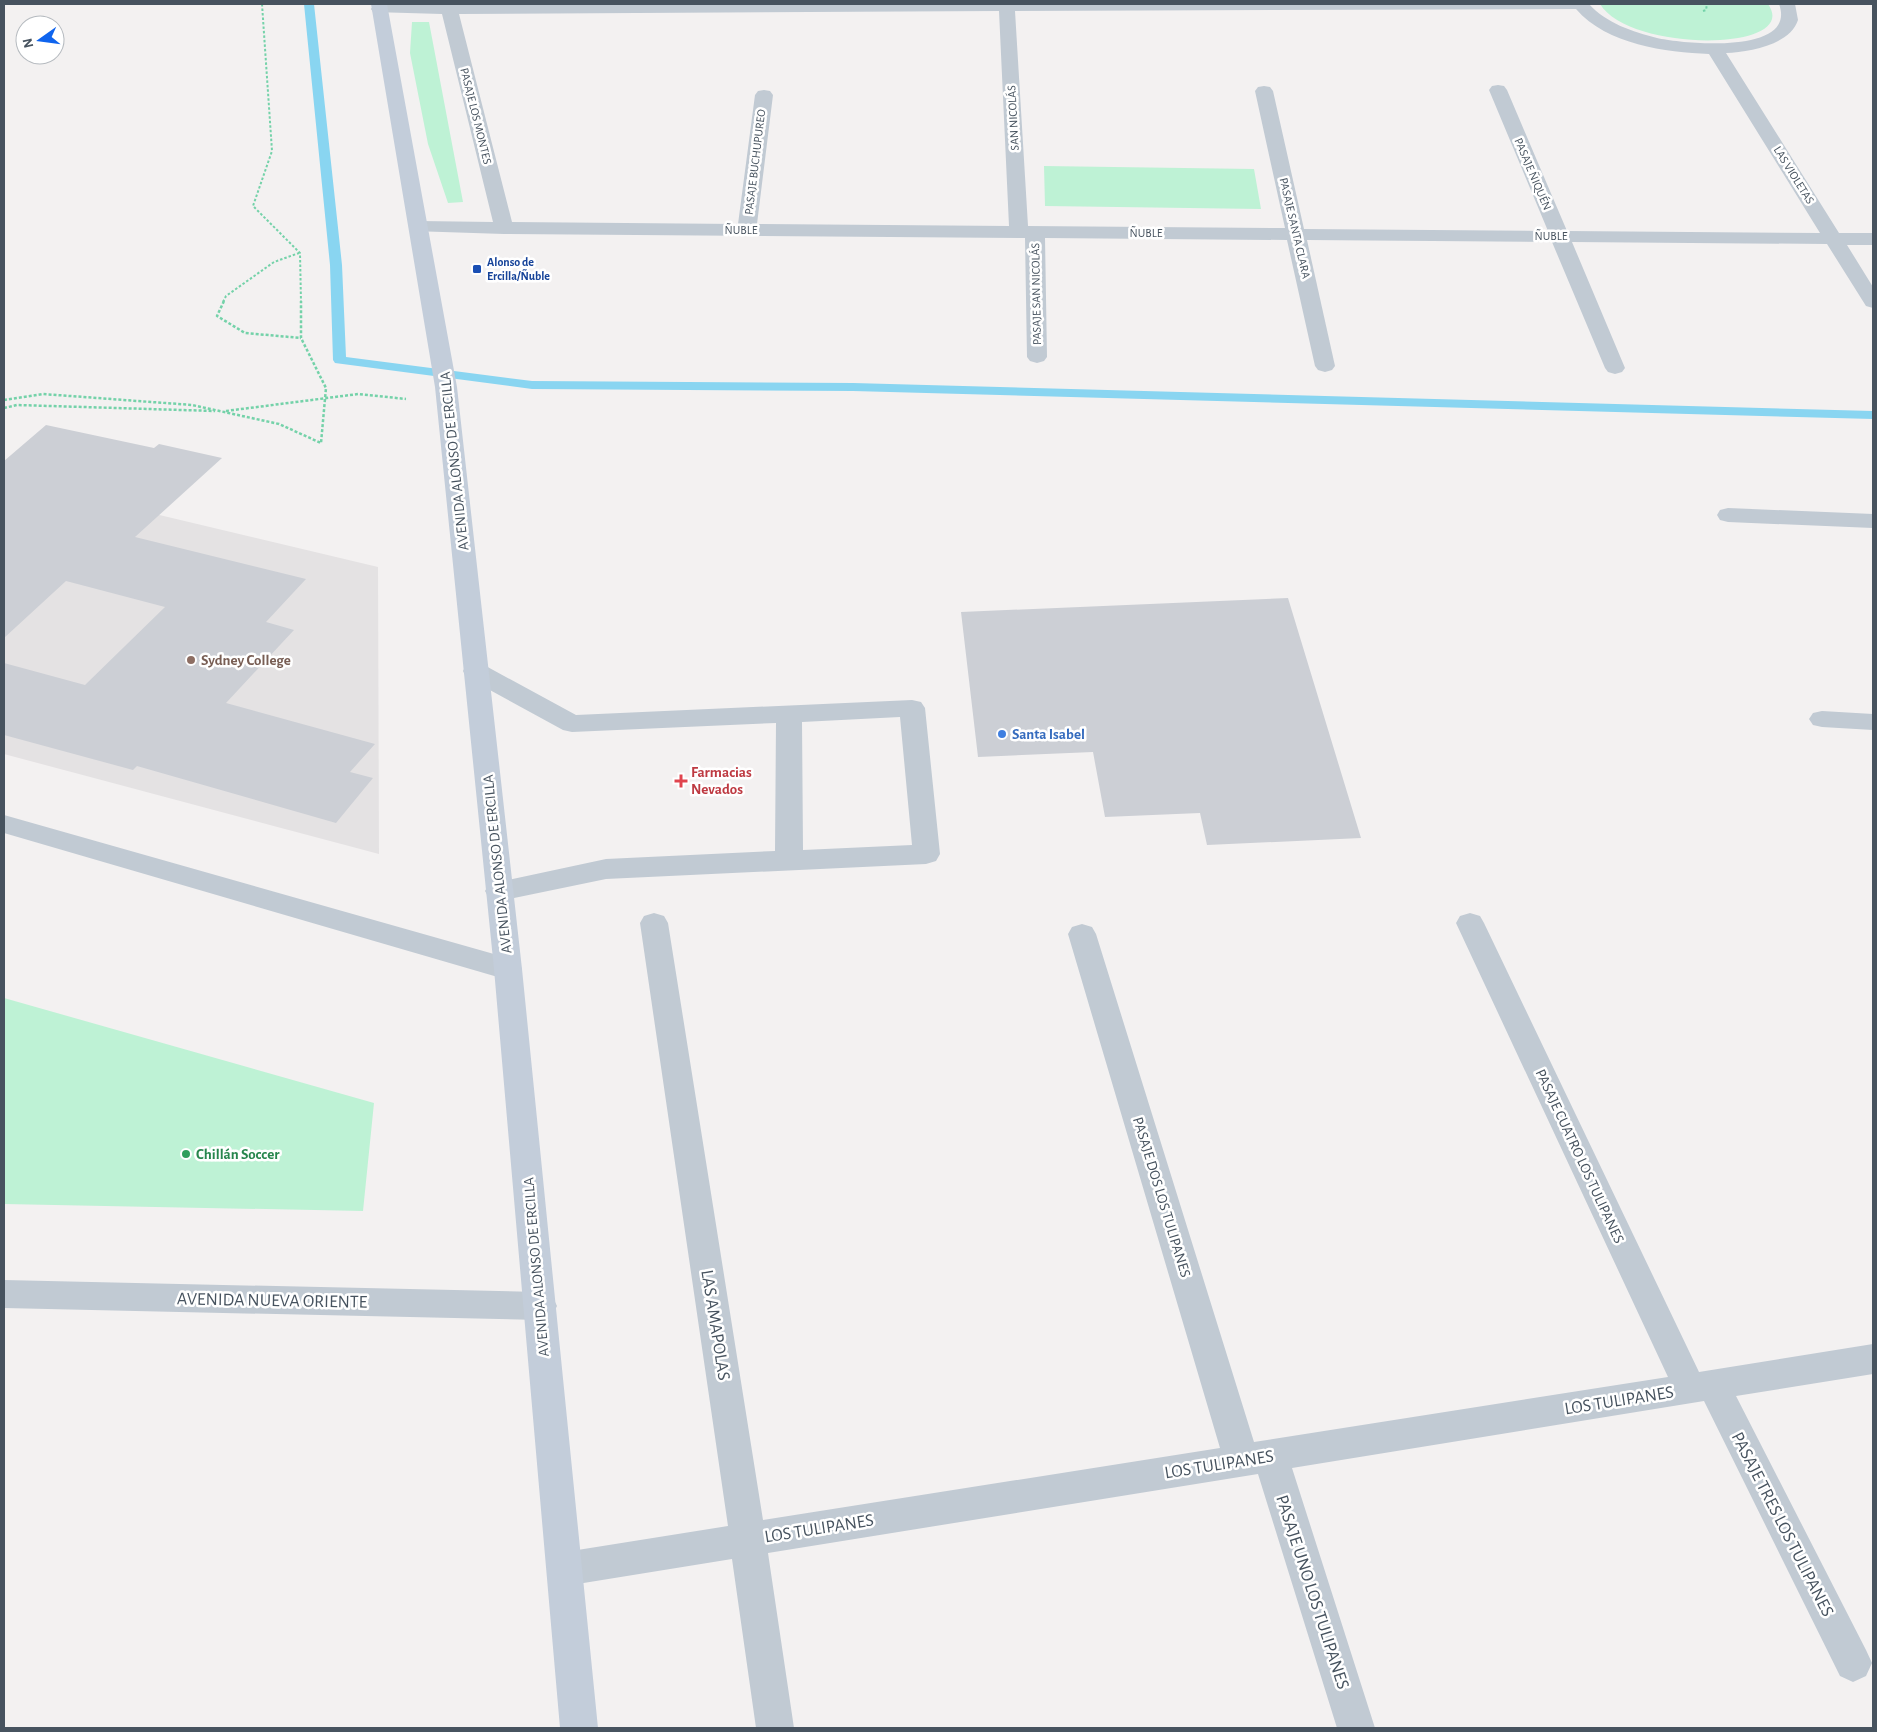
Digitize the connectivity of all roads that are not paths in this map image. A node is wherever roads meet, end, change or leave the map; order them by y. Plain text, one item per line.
1 (1241, 4) edge
2 (1460, 4) edge
3 (1581, 4) edge
4 (1787, 4) edge
5 (778, 5) edge
6 (1007, 5) edge
7 (379, 6) edge
8 (449, 6) edge
9 (561, 6) edge
10 (1714, 48) junction
11 (1498, 90) dead end
12 (1264, 91) dead end
13 (764, 95) dead end
14 (419, 227) junction
15 (504, 228) junction
16 (747, 230) junction
17 (1027, 232) junction
18 (1296, 234) junction
19 (1559, 236) junction
20 (1834, 239) junction
21 (1873, 239) edge
22 (1873, 302) edge
23 (1038, 357) dead end
24 (1325, 366) dead end
25 (1615, 368) dead end
26 (1728, 515) dead end
27 (1873, 521) edge
28 (476, 671) junction
29 (789, 714) junction
30 (1822, 719) dead end
31 (1873, 722) edge
32 (4, 824) edge
33 (789, 860) junction
34 (499, 891) junction
35 (654, 923) dead end
36 (1470, 923) dead end
37 (1082, 934) dead end
38 (508, 969) junction
39 (4, 1294) edge
40 (540, 1306) junction
41 (1873, 1359) edge
42 (1702, 1386) junction
43 (1256, 1458) junction
44 (748, 1540) junction
45 (565, 1569) junction
46 (1853, 1663) dead end
47 (579, 1728) edge
48 (775, 1728) edge
49 (1356, 1728) edge

1 - 2 street
1 - 6 street
2 - 3 street
3 - 10 street
4 - 10 street
5 - 6 street
5 - 9 street
6 - 17 street, SAN NICOLÁS
7 - 8 street
7 - 14 main road, AVENIDA ALONSO DE ERCILLA
8 - 9 street
8 - 15 street, PASAJE LOS MONTES
10 - 20 street, LAS VIOLETAS
11 - 19 street, PASAJE ÑIQUÉN
12 - 18 street, PASAJE SANTA CLARA
13 - 16 street, PASAJE BUCHUPUREO
14 - 15 street, ÑUBLE
14 - 28 main road, AVENIDA ALONSO DE ERCILLA
15 - 16 street, ÑUBLE
16 - 17 street, ÑUBLE
17 - 18 street, ÑUBLE
17 - 23 street, PASAJE SAN NICOLÁS
18 - 19 street, ÑUBLE
18 - 24 street, PASAJE SANTA CLARA
19 - 20 street, ÑUBLE
19 - 25 street, PASAJE ÑIQUÉN
20 - 21 street, ÑUBLE
20 - 22 street, LAS VIOLETAS
26 - 27 street
28 - 29 street
28 - 34 main road, AVENIDA ALONSO DE ERCILLA
29 - 33 street
29 - 33 street
30 - 31 street
32 - 38 street
33 - 34 street
34 - 38 main road, AVENIDA ALONSO DE ERCILLA
35 - 44 street, LAS AMAPOLAS
36 - 42 street, PASAJE CUATRO LOS TULIPANES
37 - 43 street, PASAJE DOS LOS TULIPANES
38 - 40 main road, AVENIDA ALONSO DE ERCILLA
39 - 40 street, AVENIDA NUEVA ORIENTE
40 - 45 main road, AVENIDA ALONSO DE ERCILLA
41 - 42 street, LOS TULIPANES
42 - 43 street, LOS TULIPANES
42 - 46 street, PASAJE TRES LOS TULIPANES
43 - 44 street, LOS TULIPANES
43 - 49 street, PASAJE UNO LOS TULIPANES
44 - 45 street, LOS TULIPANES
44 - 48 street, LAS AMAPOLAS
45 - 47 main road, AVENIDA ALONSO DE ERCILLA

